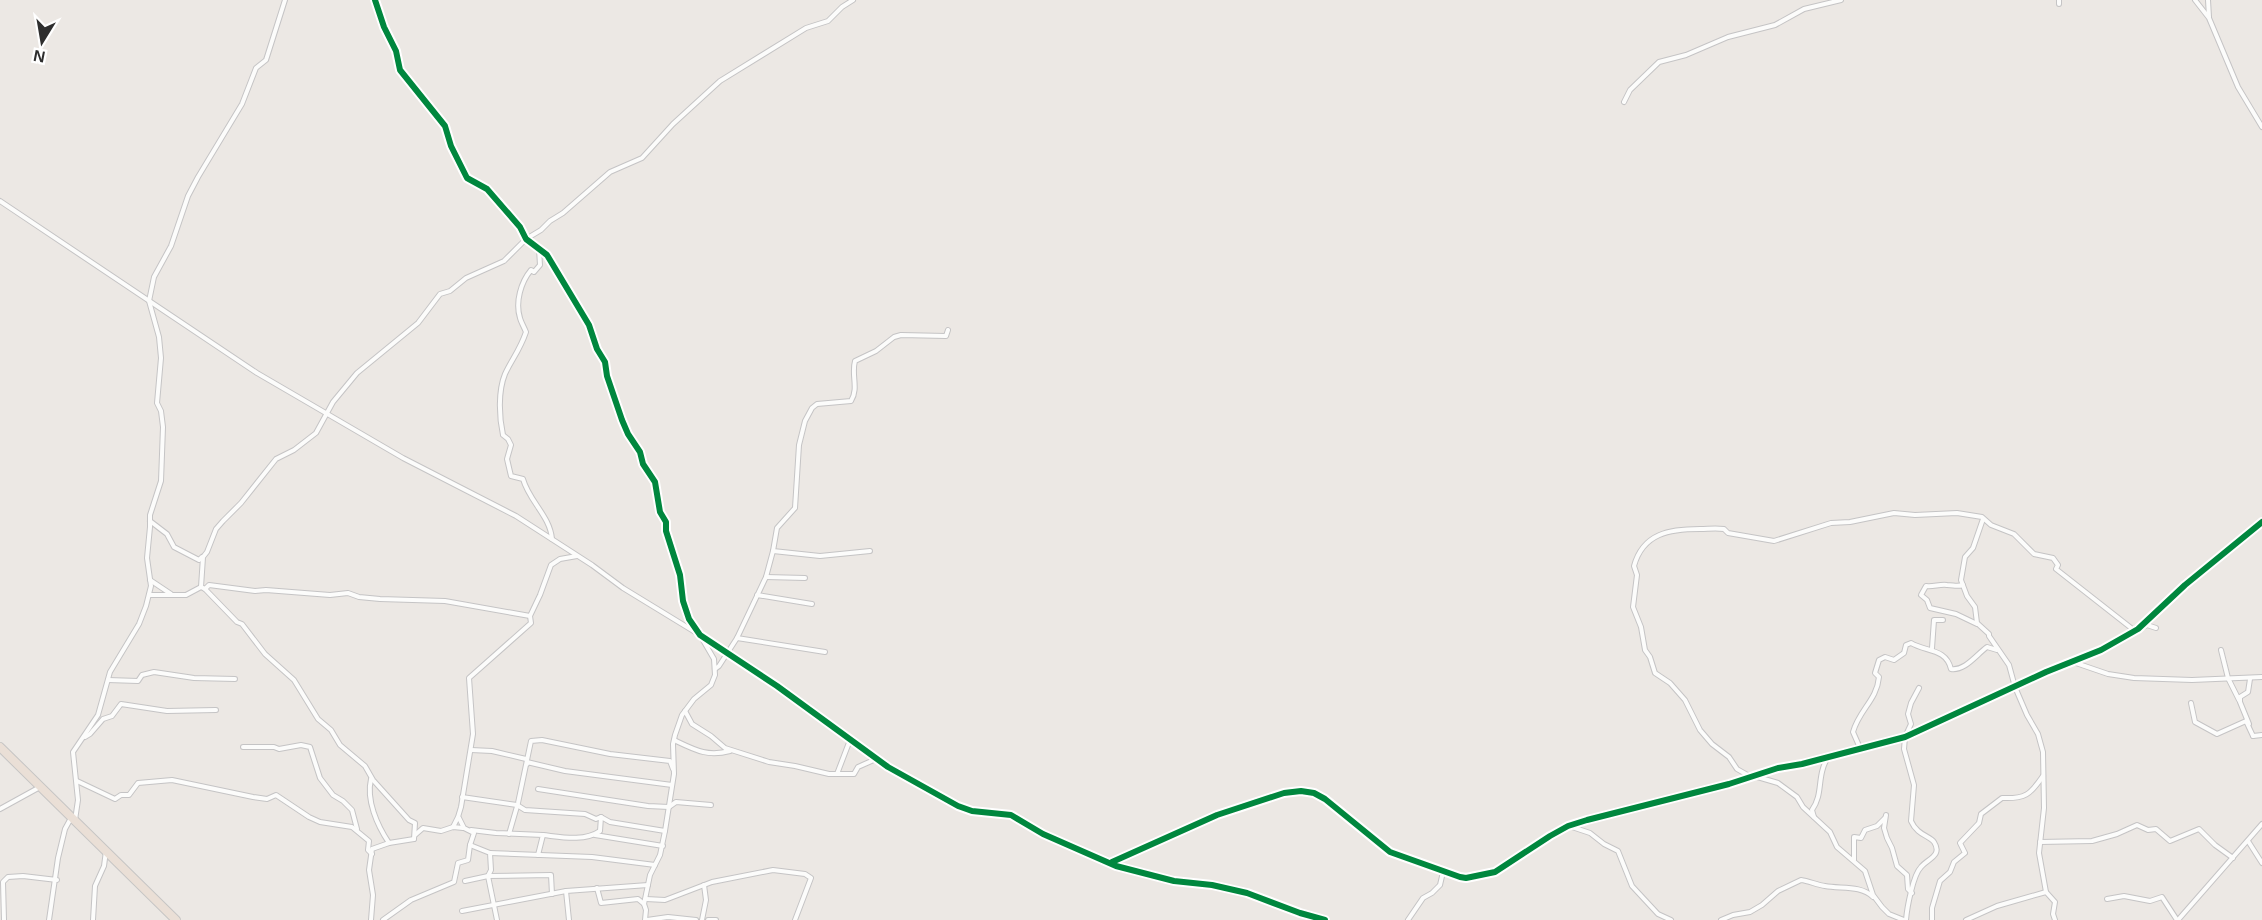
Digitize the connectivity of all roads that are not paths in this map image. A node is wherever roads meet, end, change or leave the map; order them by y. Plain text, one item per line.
1 (285, 0) edge
2 (375, 0) edge
3 (853, 0) edge
4 (1841, 0) edge
5 (2195, 0) edge
6 (2208, 0) edge
7 (2209, 18) junction
8 (1624, 102) dead end
9 (2262, 127) edge
10 (0, 201) edge
11 (526, 239) junction
12 (539, 248) junction
13 (149, 301) junction
14 (948, 330) dead end
15 (328, 414) junction
16 (1983, 518) junction
17 (150, 521) junction
18 (2262, 522) edge
19 (552, 539) junction
20 (773, 551) junction
21 (870, 551) dead end
22 (578, 556) junction
23 (201, 559) junction
24 (766, 577) junction
25 (805, 578) dead end
26 (150, 580) junction
27 (1963, 585) junction
28 (203, 588) junction
29 (172, 594) junction
30 (149, 595) junction
31 (757, 595) junction
32 (812, 604) dead end
33 (530, 616) junction
34 (2151, 618) junction
35 (1943, 620) dead end
36 (1978, 624) junction
37 (2136, 630) junction
38 (700, 635) junction
39 (737, 638) junction
40 (1932, 648) junction
41 (1998, 650) junction
42 (2221, 650) dead end
43 (728, 652) junction
44 (825, 652) dead end
45 (2072, 662) junction
46 (715, 669) junction
47 (2228, 678) junction
48 (2262, 678) edge
49 (234, 679) dead end
50 (2250, 679) junction
51 (108, 680) junction
52 (2015, 687) junction
53 (1919, 688) dead end
54 (2240, 702) junction
55 (2191, 703) dead end
56 (216, 710) dead end
57 (686, 711) junction
58 (2262, 735) edge
59 (2253, 736) junction
60 (1905, 737) junction
61 (82, 738) junction
62 (674, 740) junction
63 (850, 740) junction
64 (0, 747) edge
65 (243, 747) dead end
66 (1860, 748) junction
67 (471, 750) junction
68 (731, 751) junction
69 (1828, 757) junction
70 (526, 759) junction
71 (876, 759) junction
72 (540, 762) dead end
73 (674, 771) junction
74 (837, 774) junction
75 (1752, 776) junction
76 (2044, 776) junction
77 (372, 778) junction
78 (76, 781) junction
79 (522, 782) junction
80 (87, 785) junction
81 (672, 785) junction
82 (40, 787) junction
83 (538, 789) dead end
84 (78, 793) junction
85 (462, 797) junction
86 (517, 805) junction
87 (711, 805) dead end
88 (669, 807) junction
89 (0, 809) edge
90 (458, 817) junction
91 (601, 817) junction
92 (1814, 818) junction
93 (73, 819) junction
94 (2262, 824) edge
95 (1568, 826) junction
96 (453, 827) junction
97 (464, 828) junction
98 (357, 830) junction
99 (665, 831) junction
100 (509, 834) junction
101 (543, 835) junction
102 (594, 835) junction
103 (414, 839) junction
104 (2248, 840) junction
105 (2040, 842) junction
106 (389, 843) junction
107 (470, 845) junction
108 (663, 846) junction
109 (106, 851) junction
110 (490, 853) junction
111 (372, 854) junction
112 (538, 855) junction
113 (2233, 858) junction
114 (1854, 860) junction
115 (1112, 862) junction
116 (2262, 863) edge
117 (655, 865) junction
118 (1443, 872) junction
119 (488, 876) junction
120 (57, 880) junction
121 (465, 881) dead end
122 (648, 885) junction
123 (704, 885) junction
124 (597, 888) junction
125 (566, 891) junction
126 (2046, 892) junction
127 (552, 894) junction
128 (1912, 894) junction
129 (2107, 899) dead end
130 (645, 902) junction
131 (494, 904) junction
132 (1882, 907) junction
133 (462, 911) dead end
134 (4, 920) edge
135 (49, 920) edge
136 (93, 920) edge
137 (176, 920) edge
138 (371, 920) edge
139 (383, 920) edge
140 (497, 920) edge
141 (569, 920) edge
142 (646, 920) edge
143 (696, 920) edge
144 (702, 920) edge
145 (708, 920) edge
146 (716, 920) edge
147 (795, 920) edge
148 (1325, 920) edge
149 (1408, 920) edge
150 (1671, 920) edge
151 (1721, 920) edge
152 (1905, 920) edge
153 (1932, 920) edge
154 (1966, 920) edge
155 (2055, 920) edge
156 (2178, 920) edge

1 - 13 street
2 - 11 street
3 - 11 street
4 - 8 street
5 - 7 street
6 - 7 street
7 - 9 street
10 - 13 street
11 - 12 street
11 - 15 street
12 - 19 street
12 - 38 street
13 - 15 street
13 - 17 street
14 - 20 street
15 - 19 street
15 - 23 street
16 - 27 street
16 - 37 street
16 - 75 street
17 - 23 street
17 - 26 street
18 - 34 street
19 - 22 street
20 - 21 street
20 - 24 street
22 - 33 street
22 - 38 street
23 - 28 street
24 - 25 street
24 - 31 street
26 - 29 street
26 - 30 street
27 - 36 street
27 - 36 street
28 - 29 street
28 - 33 street
28 - 77 street
29 - 30 street
30 - 51 street
31 - 32 street
31 - 39 street
33 - 67 street
34 - 37 street
34 - 37 street
35 - 40 street
36 - 41 street
37 - 45 street
38 - 43 street
38 - 46 street
39 - 43 street
39 - 44 street
40 - 41 street
40 - 66 street
41 - 52 street
42 - 47 street
43 - 46 street
43 - 63 street
45 - 47 street
45 - 52 street
46 - 57 street
47 - 50 street
47 - 54 street
48 - 50 street
49 - 51 street
50 - 54 street
51 - 61 street
52 - 60 street
52 - 76 street
53 - 60 street
54 - 59 street
55 - 59 street
56 - 61 street
57 - 62 street
57 - 68 street
58 - 59 street
60 - 66 street
60 - 128 street
61 - 78 street
62 - 68 street
62 - 73 street
63 - 71 street
63 - 74 street
64 - 82 highway
65 - 98 street
66 - 69 street
67 - 70 street
67 - 85 street
68 - 74 street
69 - 75 street
69 - 92 street
70 - 72 street
70 - 73 street
70 - 79 street
71 - 74 street
71 - 115 street
73 - 81 street
75 - 92 street
75 - 95 street
76 - 105 street
76 - 153 street
77 - 103 street
77 - 106 street
78 - 80 street
78 - 84 street
79 - 81 street
79 - 86 street
80 - 84 street
80 - 98 street
81 - 88 street
82 - 89 street
82 - 93 highway
83 - 88 street
84 - 93 street
85 - 86 street
85 - 90 street
86 - 91 street
86 - 100 street
87 - 88 street
88 - 99 street
90 - 96 street
90 - 97 street
91 - 99 street
91 - 102 street
92 - 114 street
93 - 109 highway
93 - 120 street
94 - 104 street
95 - 118 street
95 - 150 street
96 - 97 street
96 - 103 street
97 - 100 street
97 - 107 street
98 - 111 street
99 - 108 street
100 - 101 street
101 - 102 street
101 - 112 street
102 - 108 street
103 - 106 street
104 - 113 street
104 - 116 street
105 - 113 street
105 - 126 street
106 - 111 street
107 - 110 street
107 - 139 street
108 - 117 street
109 - 136 street
109 - 137 highway
110 - 112 street
110 - 119 street
111 - 138 street
112 - 117 street
113 - 156 street
114 - 128 street
114 - 132 street
115 - 118 street
115 - 148 street
117 - 122 street
118 - 149 street
119 - 121 street
119 - 127 street
119 - 131 street
120 - 134 street
120 - 135 street
122 - 124 street
122 - 130 street
123 - 130 street
123 - 144 street
123 - 147 street
124 - 125 street
124 - 130 street
125 - 127 street
125 - 141 street
126 - 154 street
126 - 155 street
127 - 131 street
128 - 152 street
129 - 156 street
130 - 142 street
131 - 133 street
131 - 140 street
132 - 151 street
132 - 152 street
142 - 143 street
145 - 146 street

